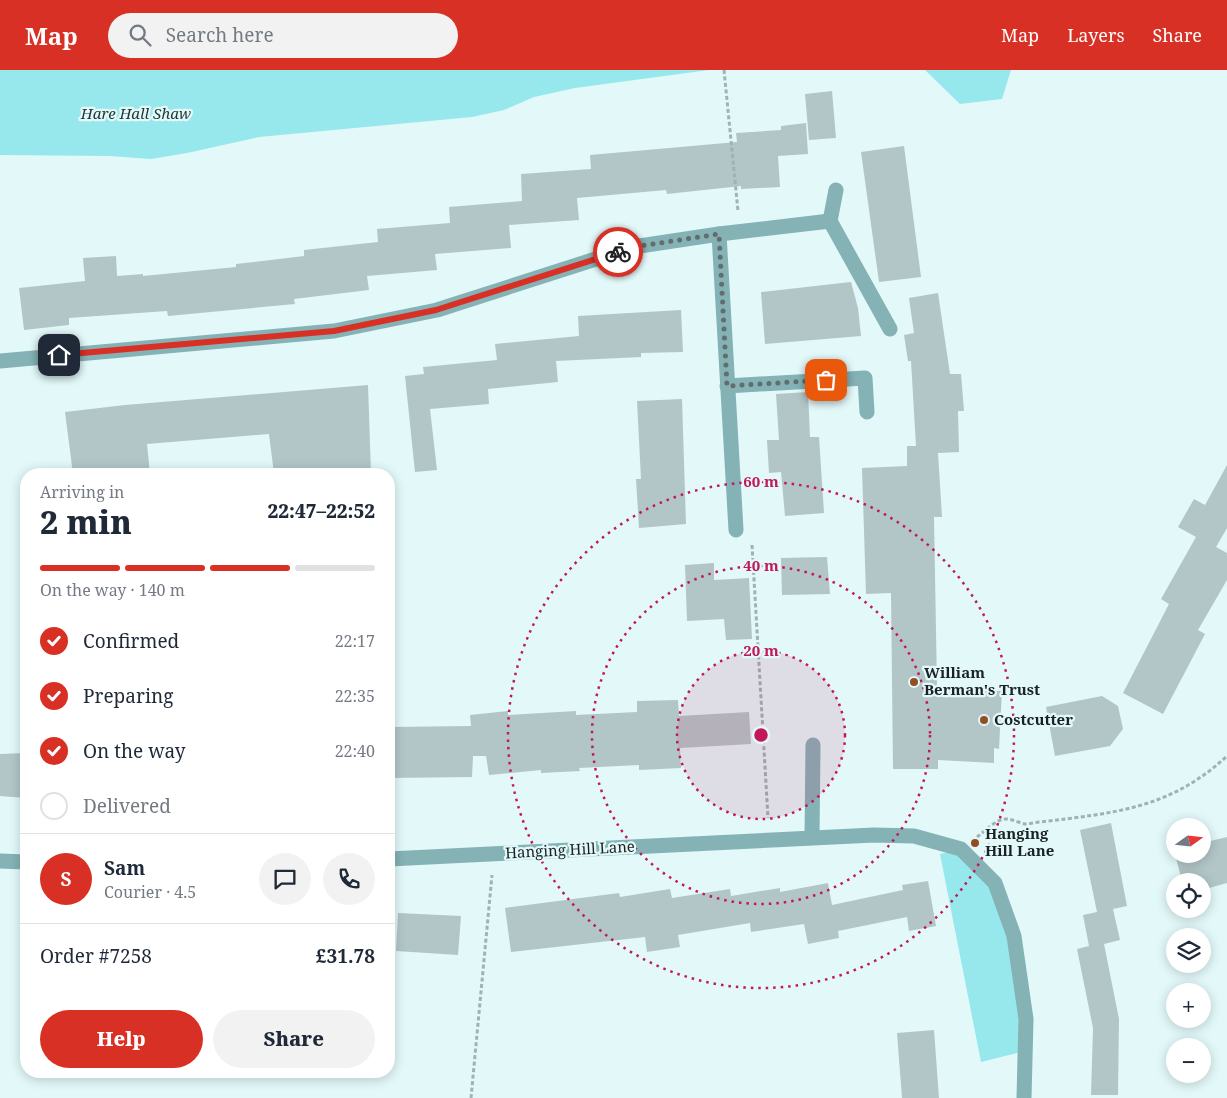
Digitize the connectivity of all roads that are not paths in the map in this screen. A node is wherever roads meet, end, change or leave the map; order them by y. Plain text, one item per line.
1 (836, 190) dead end
2 (830, 222) junction
3 (719, 234) junction
4 (890, 329) dead end
5 (0, 361) edge
6 (727, 386) junction
7 (867, 412) dead end
8 (736, 530) road end
9 (813, 745) dead end
10 (812, 837) junction
11 (395, 858) edge
12 (0, 861) edge
13 (20, 862) edge
14 (1024, 1098) edge

1 - 2 street
2 - 3 street
2 - 4 street
3 - 5 street
3 - 6 street
6 - 7 street
6 - 8 street
9 - 10 street
10 - 11 street, Hanging Hill Lane
10 - 14 street, Hanging Hill Lane
12 - 13 street

